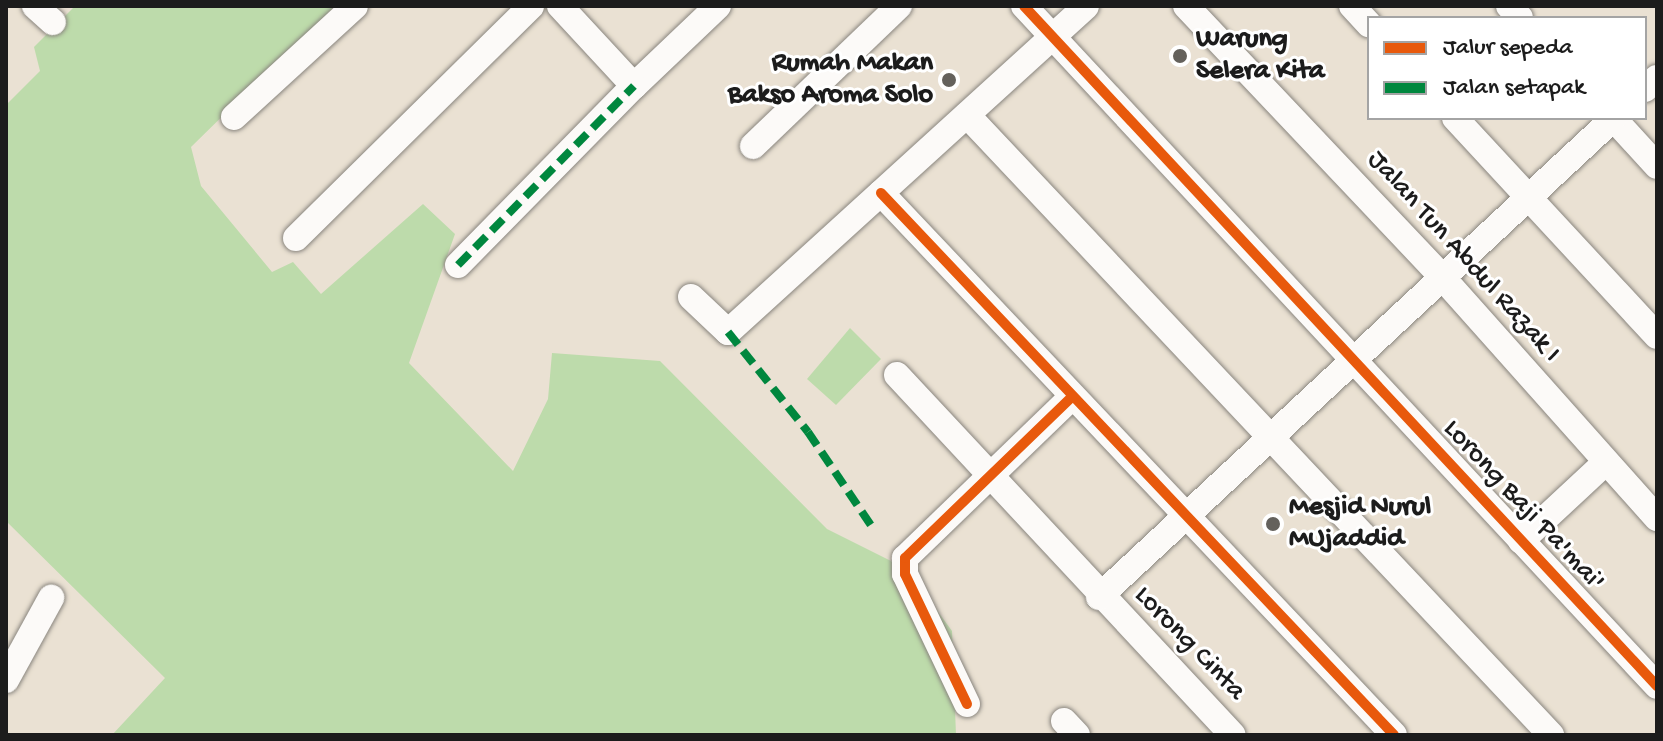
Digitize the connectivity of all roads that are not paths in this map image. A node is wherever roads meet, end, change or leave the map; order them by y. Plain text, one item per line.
1 (355, 6) edge
2 (531, 6) edge
3 (560, 6) edge
4 (718, 6) edge
5 (899, 6) edge
6 (1024, 6) edge
7 (1086, 6) edge
8 (1186, 6) edge
9 (1352, 6) edge
10 (1367, 22) edge
11 (1054, 35) junction
12 (634, 86) junction
13 (967, 115) junction
14 (234, 117) dead end
15 (1457, 120) edge
16 (1611, 120) edge
17 (1615, 120) edge
18 (753, 146) dead end
19 (1657, 166) edge
20 (881, 193) junction
21 (1528, 198) junction
22 (296, 238) dead end
23 (458, 265) dead end
24 (1442, 277) junction
25 (691, 297) dead end
26 (1657, 336) edge
27 (1355, 359) junction
28 (897, 375) dead end
29 (1072, 397) junction
30 (1269, 438) junction
31 (1604, 464) junction
32 (989, 474) junction
33 (1189, 514) junction
34 (1657, 518) edge
35 (1521, 541) junction
36 (1099, 597) junction
37 (51, 598) dead end
38 (6, 680) edge
39 (1657, 686) edge
40 (967, 704) dead end
41 (1233, 735) edge
42 (1394, 735) edge
43 (1551, 735) edge

1 - 14 street
2 - 22 street
3 - 12 street
4 - 12 street
5 - 18 street
6 - 11 street, Lorong Baji Pa'mai'
7 - 11 street
8 - 24 street, Jalan Tun Abdul Razak I
9 - 10 street
11 - 13 street
11 - 27 street, Lorong Baji Pa'mai'
12 - 23 street
13 - 20 street
13 - 30 street
15 - 21 street
16 - 21 street
17 - 19 street
20 - 25 street
20 - 29 street
21 - 24 street
21 - 26 street
24 - 27 street
24 - 31 street, Jalan Tun Abdul Razak I
27 - 30 street
27 - 35 street, Lorong Baji Pa'mai'
28 - 32 street, Lorong Cinta
29 - 32 street
29 - 33 street
30 - 33 street
30 - 43 street
31 - 34 street, Jalan Tun Abdul Razak I
31 - 35 street
32 - 36 street, Lorong Cinta
32 - 40 street
33 - 36 street
33 - 42 street
35 - 39 street, Lorong Baji Pa'mai'
36 - 41 street, Lorong Cinta
37 - 38 street

